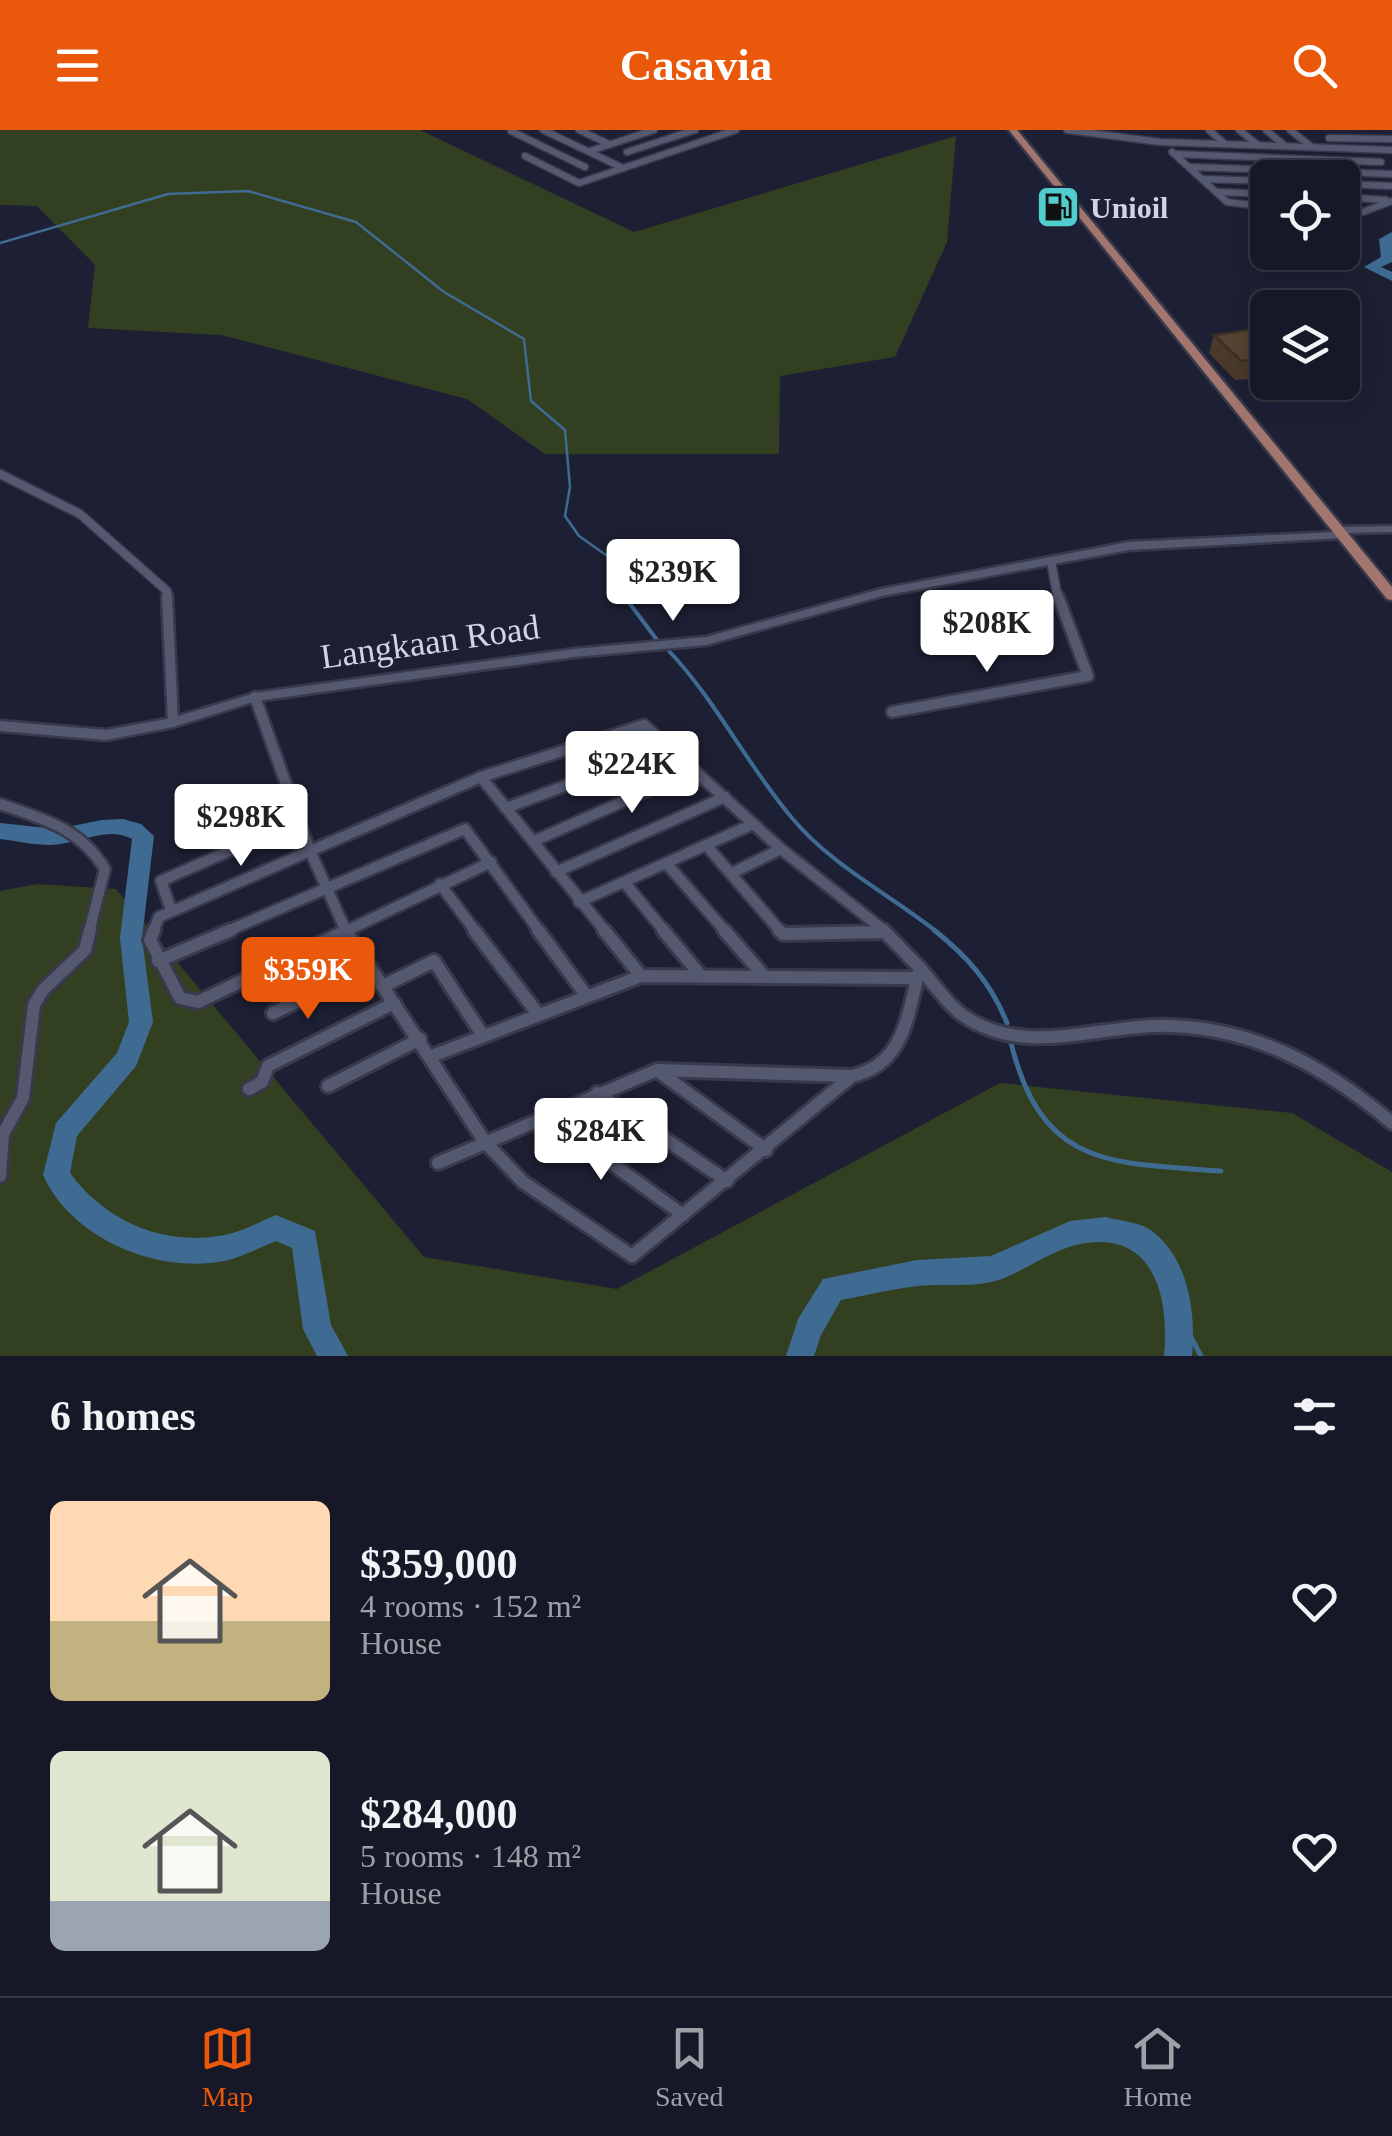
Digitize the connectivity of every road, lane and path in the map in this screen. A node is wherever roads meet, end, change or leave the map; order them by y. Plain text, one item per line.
1 (515, 130) edge
2 (543, 130) edge
3 (579, 130) edge
4 (615, 130) edge
5 (653, 130) edge
6 (695, 130) edge
7 (735, 130) edge
8 (1014, 130) edge
9 (1067, 130) edge
10 (1178, 130) edge
11 (1209, 130) edge
12 (1240, 130) edge
13 (1266, 130) edge
14 (1290, 130) edge
15 (1318, 130) edge
16 (631, 138) junction
17 (1328, 138) junction
18 (1392, 140) edge
19 (1160, 142) junction
20 (1194, 143) junction
21 (610, 144) junction
22 (1226, 144) junction
23 (1258, 145) junction
24 (1282, 146) junction
25 (1313, 147) junction
26 (1343, 149) junction
27 (1391, 150) edge
28 (589, 152) junction
29 (1175, 154) junction
30 (525, 156) dead end
31 (1286, 158) junction
32 (608, 160) junction
33 (644, 161) junction
34 (1381, 162) junction
35 (1189, 167) junction
36 (585, 168) junction
37 (624, 168) junction
38 (1250, 169) edge
39 (562, 174) junction
40 (1360, 174) edge
41 (1392, 174) edge
42 (1203, 179) junction
43 (1250, 180) edge
44 (1360, 185) edge
45 (1392, 186) edge
46 (1217, 192) junction
47 (1250, 193) edge
48 (1360, 199) edge
49 (1392, 201) edge
50 (1250, 206) edge
51 (1360, 212) edge
52 (0, 474) edge
53 (1392, 532) edge
54 (1342, 534) junction
55 (1050, 561) junction
56 (1392, 596) edge
57 (255, 697) junction
58 (892, 712) dead end
59 (173, 722) junction
60 (0, 726) edge
61 (669, 748) junction
62 (694, 770) junction
63 (481, 777) junction
64 (725, 797) junction
65 (0, 804) edge
66 (506, 808) junction
67 (297, 821) junction
68 (753, 824) junction
69 (534, 841) junction
70 (706, 846) junction
71 (312, 849) junction
72 (781, 850) junction
73 (491, 862) junction
74 (667, 864) junction
75 (556, 872) junction
76 (732, 872) junction
77 (625, 883) junction
78 (440, 884) junction
79 (327, 889) junction
80 (579, 902) junction
81 (171, 910) junction
82 (344, 929) junction
83 (886, 932) junction
84 (158, 961) junction
85 (370, 967) junction
86 (919, 973) junction
87 (641, 976) junction
88 (701, 976) junction
89 (764, 976) junction
90 (383, 986) junction
91 (586, 995) junction
92 (394, 1004) junction
93 (272, 1013) dead end
94 (538, 1014) junction
95 (482, 1034) junction
96 (420, 1039) junction
97 (432, 1056) junction
98 (657, 1070) junction
99 (852, 1076) junction
100 (328, 1086) dead end
101 (249, 1089) dead end
102 (597, 1092) junction
103 (545, 1115) junction
104 (1392, 1123) edge
105 (485, 1142) junction
106 (766, 1150) junction
107 (438, 1163) dead end
108 (0, 1176) edge
109 (727, 1180) junction
110 (683, 1215) junction

1 - 36 street
2 - 28 street
3 - 21 street
4 - 16 street
5 - 16 street
6 - 33 street
7 - 33 street
8 - 54 main road
9 - 19 street
10 - 20 street
11 - 22 street
12 - 23 street
13 - 24 street
14 - 25 street
15 - 17 street
16 - 21 street
17 - 18 street
17 - 26 street
19 - 20 street
19 - 29 street
20 - 22 street
21 - 28 street
22 - 23 street
23 - 24 street
24 - 25 street
24 - 31 street
25 - 26 street
26 - 27 street
27 - 34 street
28 - 32 street
29 - 31 street
29 - 35 street
30 - 39 street
31 - 34 street
32 - 36 street
32 - 37 street
33 - 37 street
34 - 41 street
35 - 38 street
35 - 42 street
36 - 39 street
37 - 39 street
40 - 41 street
42 - 43 street
42 - 46 street
44 - 45 street
46 - 47 street
46 - 50 street
48 - 49 street
49 - 51 street
52 - 59 street
53 - 54 street, Langkaan Road
54 - 55 street, Langkaan Road
54 - 56 main road
55 - 57 street, Langkaan Road
55 - 58 street
57 - 59 street, Langkaan Road
57 - 67 street
59 - 60 street, Langkaan Road
61 - 62 street
61 - 63 street
61 - 66 street
62 - 64 street
62 - 69 street
63 - 66 street
63 - 71 street
64 - 68 street
64 - 75 street
65 - 108 street
66 - 69 street
67 - 71 street
67 - 81 street
68 - 70 street
68 - 72 street
69 - 75 street
70 - 74 street
70 - 76 street
71 - 79 street
71 - 81 street
72 - 76 street
72 - 83 street
73 - 78 street
73 - 79 street
73 - 91 street
74 - 77 street
74 - 89 street
75 - 80 street
76 - 83 street
77 - 80 street
77 - 88 street
78 - 82 street
78 - 94 street
79 - 82 street
79 - 84 street
80 - 87 street
81 - 84 street
82 - 84 street
82 - 85 street
83 - 86 street
85 - 90 street
85 - 93 street
86 - 89 street
86 - 99 street
86 - 104 street
87 - 88 street
87 - 91 street
88 - 89 street
90 - 92 street
90 - 95 street
91 - 94 street
92 - 96 street
92 - 101 street
94 - 95 street
95 - 97 street
96 - 97 street
96 - 100 street
97 - 105 street
98 - 99 street
98 - 102 street
98 - 106 street
99 - 106 street
102 - 103 street
102 - 109 street
103 - 105 street
103 - 110 street
105 - 107 street
105 - 110 street
106 - 109 street
109 - 110 street

